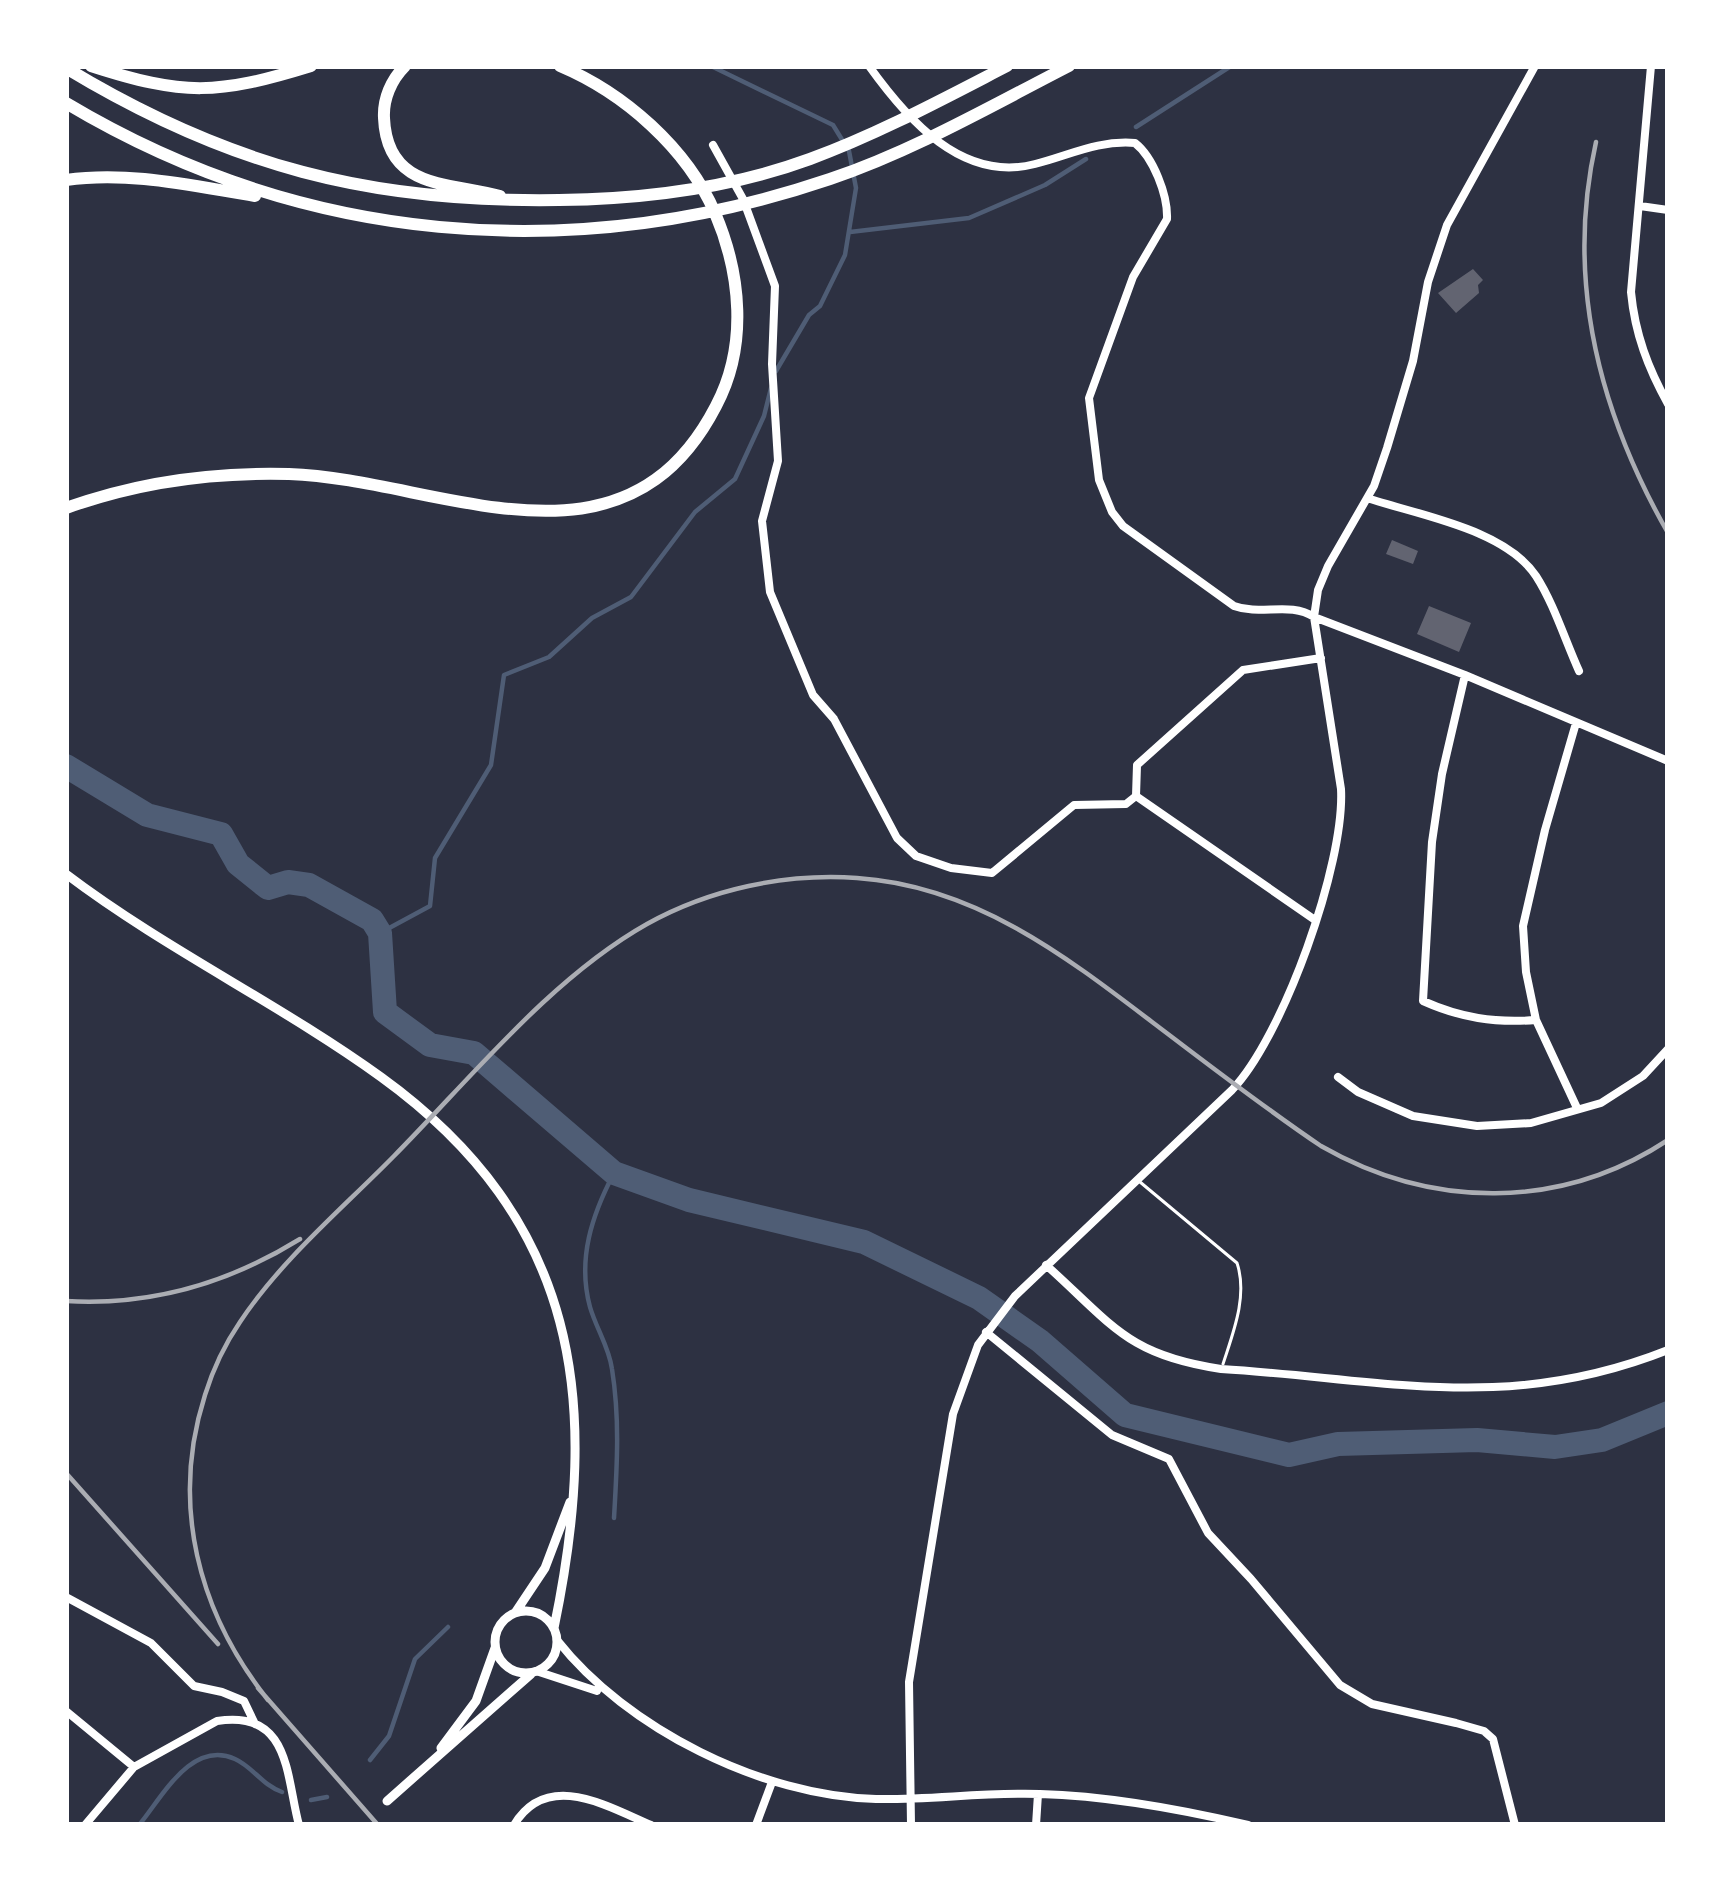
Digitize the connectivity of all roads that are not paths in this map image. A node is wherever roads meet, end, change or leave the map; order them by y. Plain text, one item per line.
1 (91, 66) edge
2 (310, 66) edge
3 (405, 66) edge
4 (560, 66) edge
5 (868, 66) edge
6 (1007, 66) edge
7 (1069, 66) edge
8 (1535, 66) edge
9 (1651, 66) edge
10 (66, 68) edge
11 (66, 103) edge
12 (713, 146) dead end
13 (66, 180) edge
14 (518, 200) junction
15 (301, 203) junction
16 (1640, 206) junction
17 (1668, 210) edge
18 (1668, 404) edge
19 (1367, 498) junction
20 (66, 508) edge
21 (1314, 617) junction
22 (1321, 658) junction
23 (1579, 671) dead end
24 (1465, 675) junction
25 (1576, 723) junction
26 (1668, 761) edge
27 (1136, 796) junction
28 (66, 874) edge
29 (1315, 920) junction
30 (1536, 1020) junction
31 (1668, 1049) edge
32 (1338, 1077) dead end
33 (1577, 1108) junction
34 (1138, 1181) junction
35 (1046, 1265) junction
36 (988, 1330) junction
37 (1668, 1350) edge
38 (1221, 1369) junction
39 (573, 1491) junction
40 (66, 1598) edge
41 (515, 1613) junction
42 (555, 1634) junction
43 (495, 1647) junction
44 (534, 1672) junction
45 (609, 1696) junction
46 (66, 1711) edge
47 (255, 1724) junction
48 (430, 1762) junction
49 (134, 1767) junction
50 (773, 1781) junction
51 (1038, 1794) junction
52 (910, 1798) junction
53 (387, 1802) dead end
54 (85, 1825) edge
55 (299, 1825) edge
56 (514, 1825) edge
57 (651, 1825) edge
58 (756, 1825) edge
59 (911, 1825) edge
60 (1036, 1825) edge
61 (1248, 1825) edge
62 (1515, 1825) edge

1 - 2 highway
3 - 14 highway
4 - 20 highway
5 - 21 street
6 - 14 highway
7 - 15 highway
8 - 19 street
9 - 16 street
10 - 14 highway
11 - 15 highway
12 - 27 street
13 - 15 highway
16 - 17 street
16 - 18 street
19 - 21 street
19 - 23 street
21 - 22 street
21 - 24 street
22 - 27 street
22 - 29 street
24 - 25 street
24 - 30 street
25 - 26 street
25 - 30 street
27 - 29 street
28 - 39 street
29 - 34 street
30 - 33 street
31 - 33 street
32 - 33 street
34 - 35 street
34 - 38 lane
35 - 36 street
35 - 38 street
36 - 52 street
36 - 62 street
37 - 38 street
39 - 41 street
39 - 42 street
40 - 47 street
41 - 42 street
41 - 43 street
42 - 44 street
42 - 45 street
43 - 44 street
43 - 48 street
44 - 45 street
44 - 48 street
45 - 50 street
46 - 49 street
47 - 49 street
47 - 55 street
48 - 53 street
49 - 54 street
50 - 52 street
50 - 58 street
51 - 52 street
51 - 60 street
51 - 61 street
52 - 59 street
56 - 57 street

